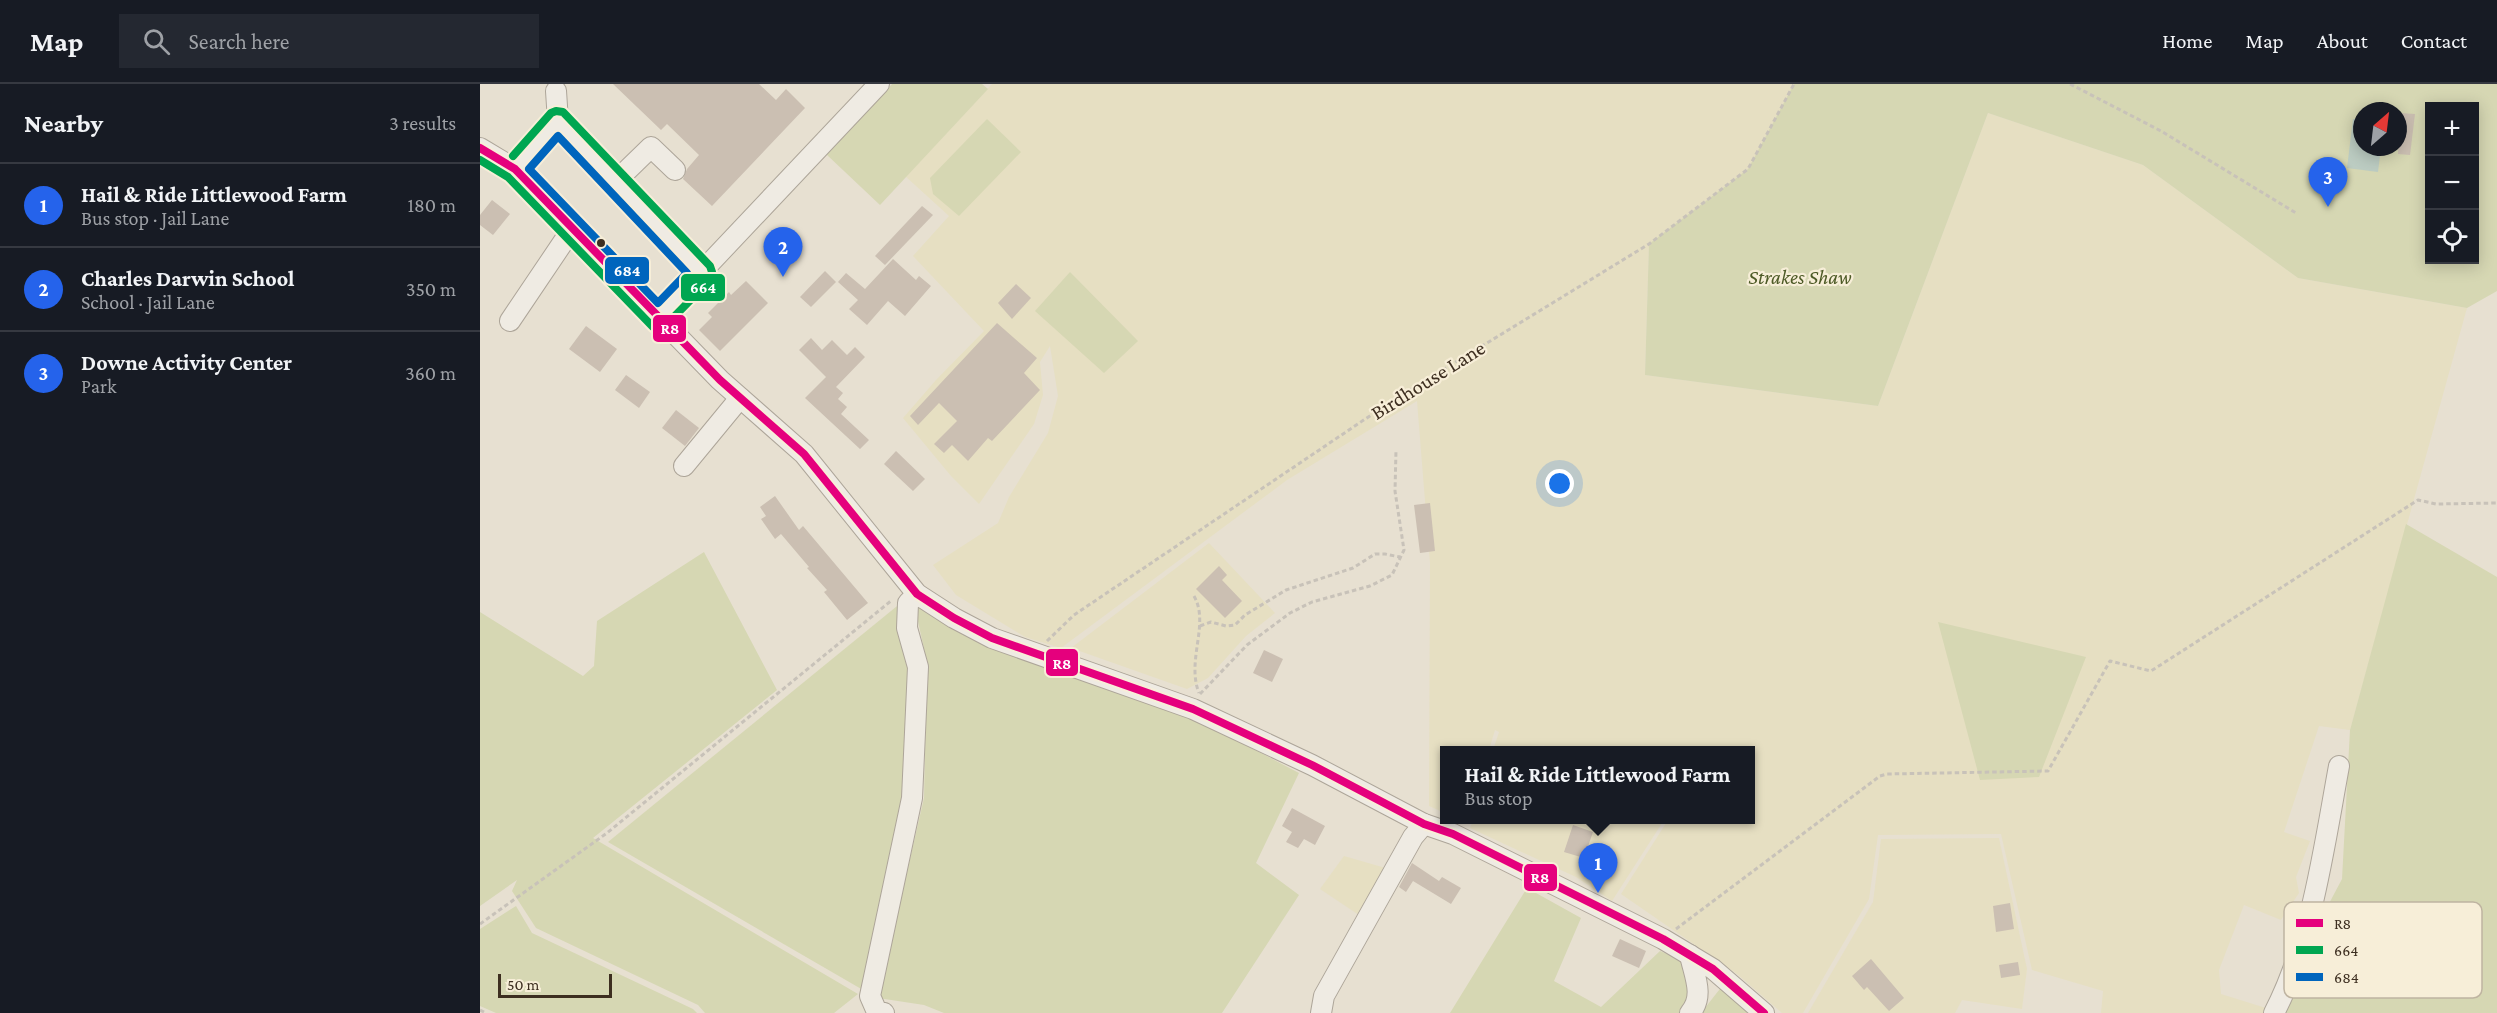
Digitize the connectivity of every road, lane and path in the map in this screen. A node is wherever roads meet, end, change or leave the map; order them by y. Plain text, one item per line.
1 (879, 84) edge
2 (1794, 84) edge
3 (2070, 84) edge
4 (556, 91) dead end
5 (558, 121) junction
6 (482, 154) edge
7 (515, 170) junction
8 (675, 170) dead end
9 (615, 181) junction
10 (2295, 213) dead end
11 (572, 229) junction
12 (702, 273) junction
13 (658, 318) junction
14 (510, 321) dead end
15 (740, 398) junction
16 (1396, 450) dead end
17 (684, 466) dead end
18 (2497, 503) edge
19 (1400, 557) junction
20 (913, 590) junction
21 (1194, 596) dead end
22 (1200, 626) junction
23 (1035, 652) junction
24 (1196, 702) junction
25 (2339, 766) dead end
26 (1424, 824) junction
27 (2312, 902) edge
28 (480, 924) edge
29 (1663, 939) junction
30 (1690, 955) junction
31 (2284, 994) edge
32 (480, 1010) edge
33 (486, 1013) edge
34 (884, 1013) edge
35 (1321, 1013) edge
36 (1690, 1013) edge
37 (1764, 1013) edge
38 (2274, 1013) edge

1 - 12 street
2 - 23 path, Birdhouse Lane
3 - 10 path
4 - 5 street
5 - 7 street
5 - 9 street
6 - 7 street
7 - 11 street
8 - 9 street
9 - 12 street
11 - 13 street
11 - 14 street
12 - 13 street
13 - 15 street
15 - 17 street
15 - 20 street
16 - 19 path
18 - 29 path
19 - 22 path
19 - 24 path
20 - 23 street
20 - 28 path
20 - 34 street
21 - 22 path
22 - 24 path
23 - 24 street
24 - 26 street
25 - 27 street
26 - 29 street
26 - 35 street
29 - 30 street
30 - 36 street
30 - 37 street
31 - 38 street
32 - 33 path

